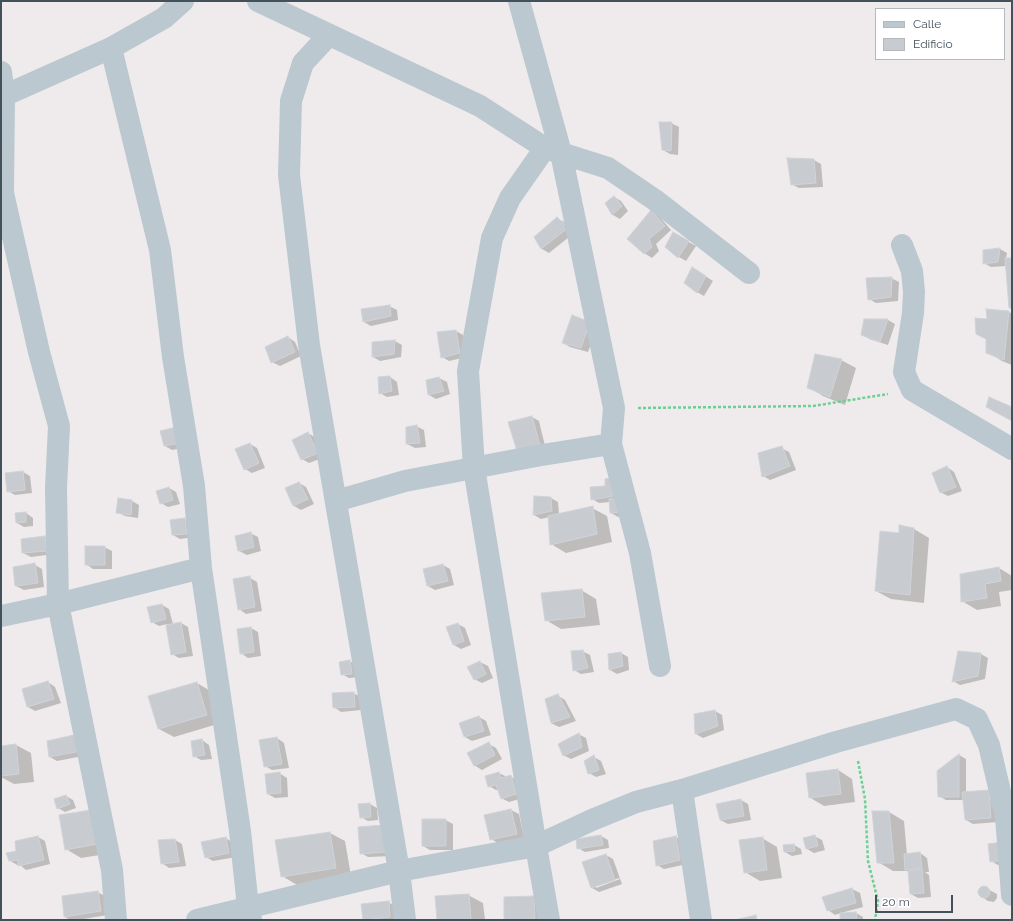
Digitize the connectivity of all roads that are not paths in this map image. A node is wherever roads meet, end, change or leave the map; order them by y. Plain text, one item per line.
1 (183, 1) edge
2 (258, 1) edge
3 (520, 1) edge
4 (329, 35) junction
5 (111, 48) junction
6 (1, 72) edge
7 (3, 96) edge
8 (553, 151) junction
9 (902, 245) dead end
10 (750, 273) dead end
11 (611, 444) junction
12 (1012, 449) edge
13 (474, 468) junction
14 (336, 501) junction
15 (201, 568) junction
16 (58, 604) junction
17 (1, 616) edge
18 (660, 666) dead end
19 (682, 790) junction
20 (536, 846) junction
21 (398, 871) junction
22 (1012, 895) edge
23 (250, 914) edge
24 (116, 920) edge
25 (197, 920) edge
26 (405, 920) edge
27 (549, 920) edge
28 (701, 920) edge

1 - 5 street
2 - 4 street
3 - 8 street
4 - 8 street
4 - 14 street
5 - 7 street
5 - 15 street
6 - 7 street
7 - 16 street
8 - 10 street
8 - 11 street
8 - 13 street
9 - 12 street
11 - 13 street
11 - 18 street
13 - 14 street
13 - 20 street
14 - 21 street
15 - 16 street
15 - 23 street
16 - 17 street
16 - 24 street
19 - 20 street
19 - 22 street
19 - 28 street
20 - 21 street
20 - 27 street
21 - 23 street
21 - 26 street
23 - 25 street

